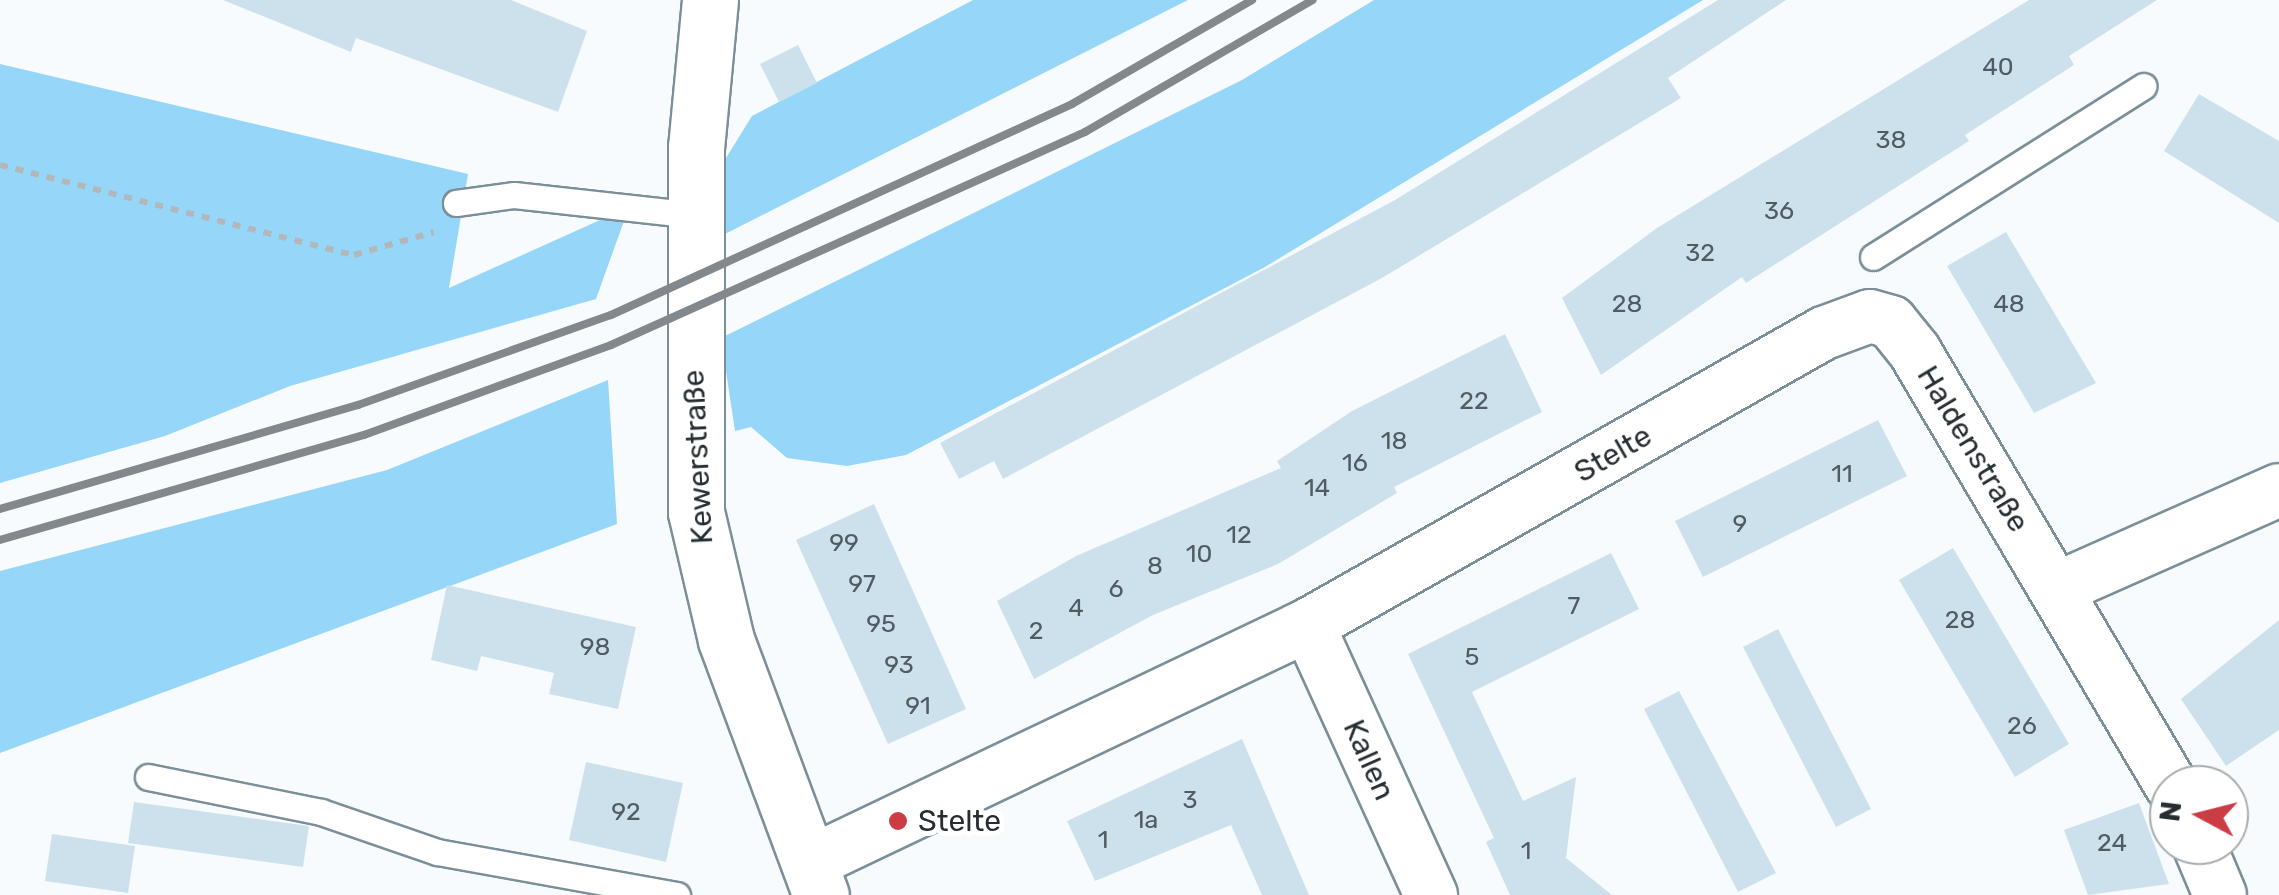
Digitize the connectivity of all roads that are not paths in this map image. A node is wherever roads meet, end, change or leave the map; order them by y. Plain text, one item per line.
1 (710, 0) edge
2 (2144, 86) dead end
3 (456, 203) road end
4 (695, 215) junction
5 (1874, 257) dead end
6 (1880, 316) joint
7 (2279, 490) edge
8 (2056, 589) junction
9 (1308, 625) junction
10 (2159, 765) edge
11 (148, 777) dead end
12 (2208, 865) edge
13 (815, 879) edge
14 (677, 895) edge
15 (1431, 895) edge
16 (2220, 895) edge

1 - 4 street, Kewerstraße
2 - 5 lane
3 - 4 lane
4 - 13 street, Kewerstraße
6 - 8 street, Haldenstraße
6 - 9 street, Stelte
7 - 8 street
8 - 10 street, Haldenstraße
9 - 13 street, Stelte
9 - 15 street, Kallen
11 - 14 lane
12 - 16 street

